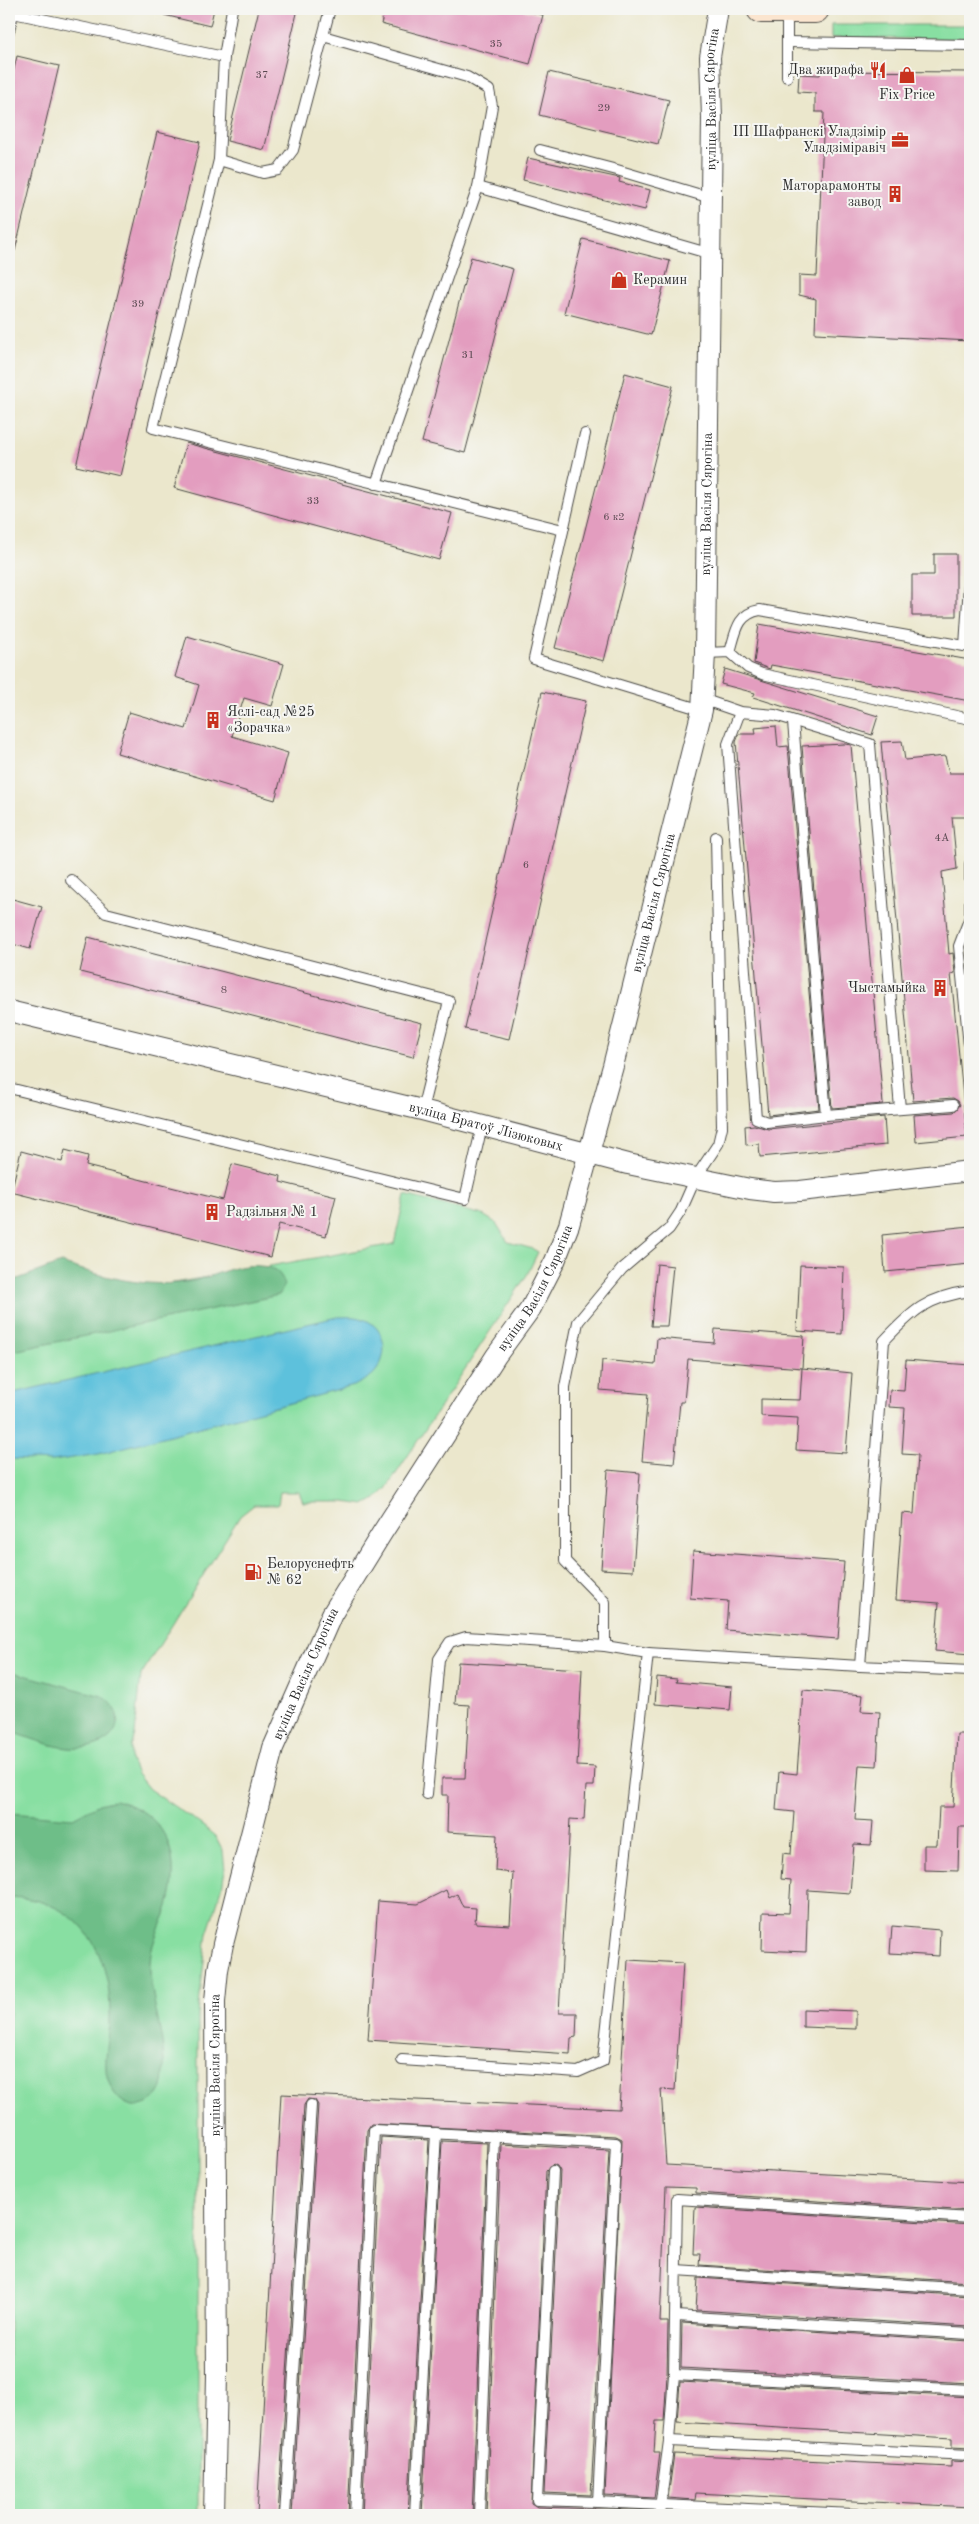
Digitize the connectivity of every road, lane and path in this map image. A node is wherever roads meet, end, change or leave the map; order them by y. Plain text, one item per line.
1 (232, 9) edge
2 (330, 9) edge
3 (718, 9) edge
4 (761, 9) edge
5 (787, 9) edge
6 (815, 9) edge
7 (14, 11) edge
8 (9, 31) edge
9 (322, 36) junction
10 (788, 42) junction
11 (970, 44) edge
12 (224, 57) junction
13 (786, 77) dead end
14 (540, 150) dead end
15 (220, 160) junction
16 (478, 187) junction
17 (711, 198) junction
18 (711, 254) junction
19 (586, 434) dead end
20 (376, 484) junction
21 (563, 530) junction
22 (970, 569) edge
23 (968, 646) edge
24 (705, 652) junction
25 (730, 652) junction
26 (702, 705) junction
27 (740, 712) junction
28 (970, 719) edge
29 (793, 722) junction
30 (716, 837) dead end
31 (970, 864) edge
32 (71, 880) dead end
33 (9, 1011) edge
34 (970, 1056) edge
35 (9, 1088) edge
36 (952, 1105) dead end
37 (900, 1109) junction
38 (422, 1110) junction
39 (826, 1115) junction
40 (482, 1126) junction
41 (588, 1154) junction
42 (970, 1171) edge
43 (696, 1177) junction
44 (970, 1291) edge
45 (605, 1646) junction
46 (648, 1653) junction
47 (860, 1666) junction
48 (970, 1671) edge
49 (427, 1794) dead end
50 (402, 2060) dead end
51 (311, 2105) dead end
52 (436, 2133) junction
53 (494, 2136) junction
54 (553, 2171) dead end
55 (970, 2218) edge
56 (676, 2270) junction
57 (970, 2290) edge
58 (676, 2316) junction
59 (970, 2334) edge
60 (674, 2375) junction
61 (970, 2390) edge
62 (669, 2441) junction
63 (970, 2455) edge
64 (598, 2502) junction
65 (659, 2511) edge
66 (214, 2515) edge
67 (285, 2515) edge
68 (356, 2515) edge
69 (415, 2515) edge
70 (479, 2515) edge
71 (874, 2515) edge

1 - 12 lane
2 - 9 lane
3 - 17 street, вуліца Васіля Сярогіна
4 - 5 main road
5 - 6 main road
5 - 10 lane
7 - 8 lane
7 - 12 lane
9 - 15 lane
9 - 16 lane
10 - 11 lane
10 - 13 lane
12 - 15 lane
14 - 17 lane
15 - 20 lane
16 - 18 lane
16 - 20 lane
17 - 18 street, вуліца Васіля Сярогіна
18 - 24 street, вуліца Васіля Сярогіна
19 - 21 lane
20 - 21 lane
21 - 26 lane
22 - 23 lane
23 - 25 lane
24 - 25 lane
24 - 26 street, вуліца Васіля Сярогіна
25 - 28 lane
26 - 27 lane
26 - 41 street, вуліца Васіля Сярогіна
27 - 29 lane
27 - 39 lane
29 - 37 lane
29 - 39 lane
30 - 43 lane
31 - 34 lane
32 - 38 lane
33 - 38 street, вуліца Братоў Лізюковых
35 - 40 lane
36 - 37 lane
37 - 39 lane
38 - 40 street, вуліца Братоў Лізюковых
40 - 41 street, вуліца Братоў Лізюковых
41 - 43 street, вуліца Братоў Лізюковых
41 - 66 street, вуліца Васіля Сярогіна
42 - 43 street, вуліца Братоў Лізюковых
43 - 45 lane
44 - 47 lane
45 - 46 lane
45 - 49 lane
46 - 47 lane
46 - 50 lane
47 - 48 lane
51 - 67 lane
52 - 53 lane
52 - 68 lane
52 - 69 lane
53 - 64 lane
53 - 70 lane
54 - 64 lane
55 - 56 lane
56 - 57 lane
56 - 58 lane
58 - 59 lane
58 - 60 lane
60 - 61 lane
60 - 62 lane
62 - 63 lane
62 - 65 lane
64 - 65 lane
65 - 71 lane

